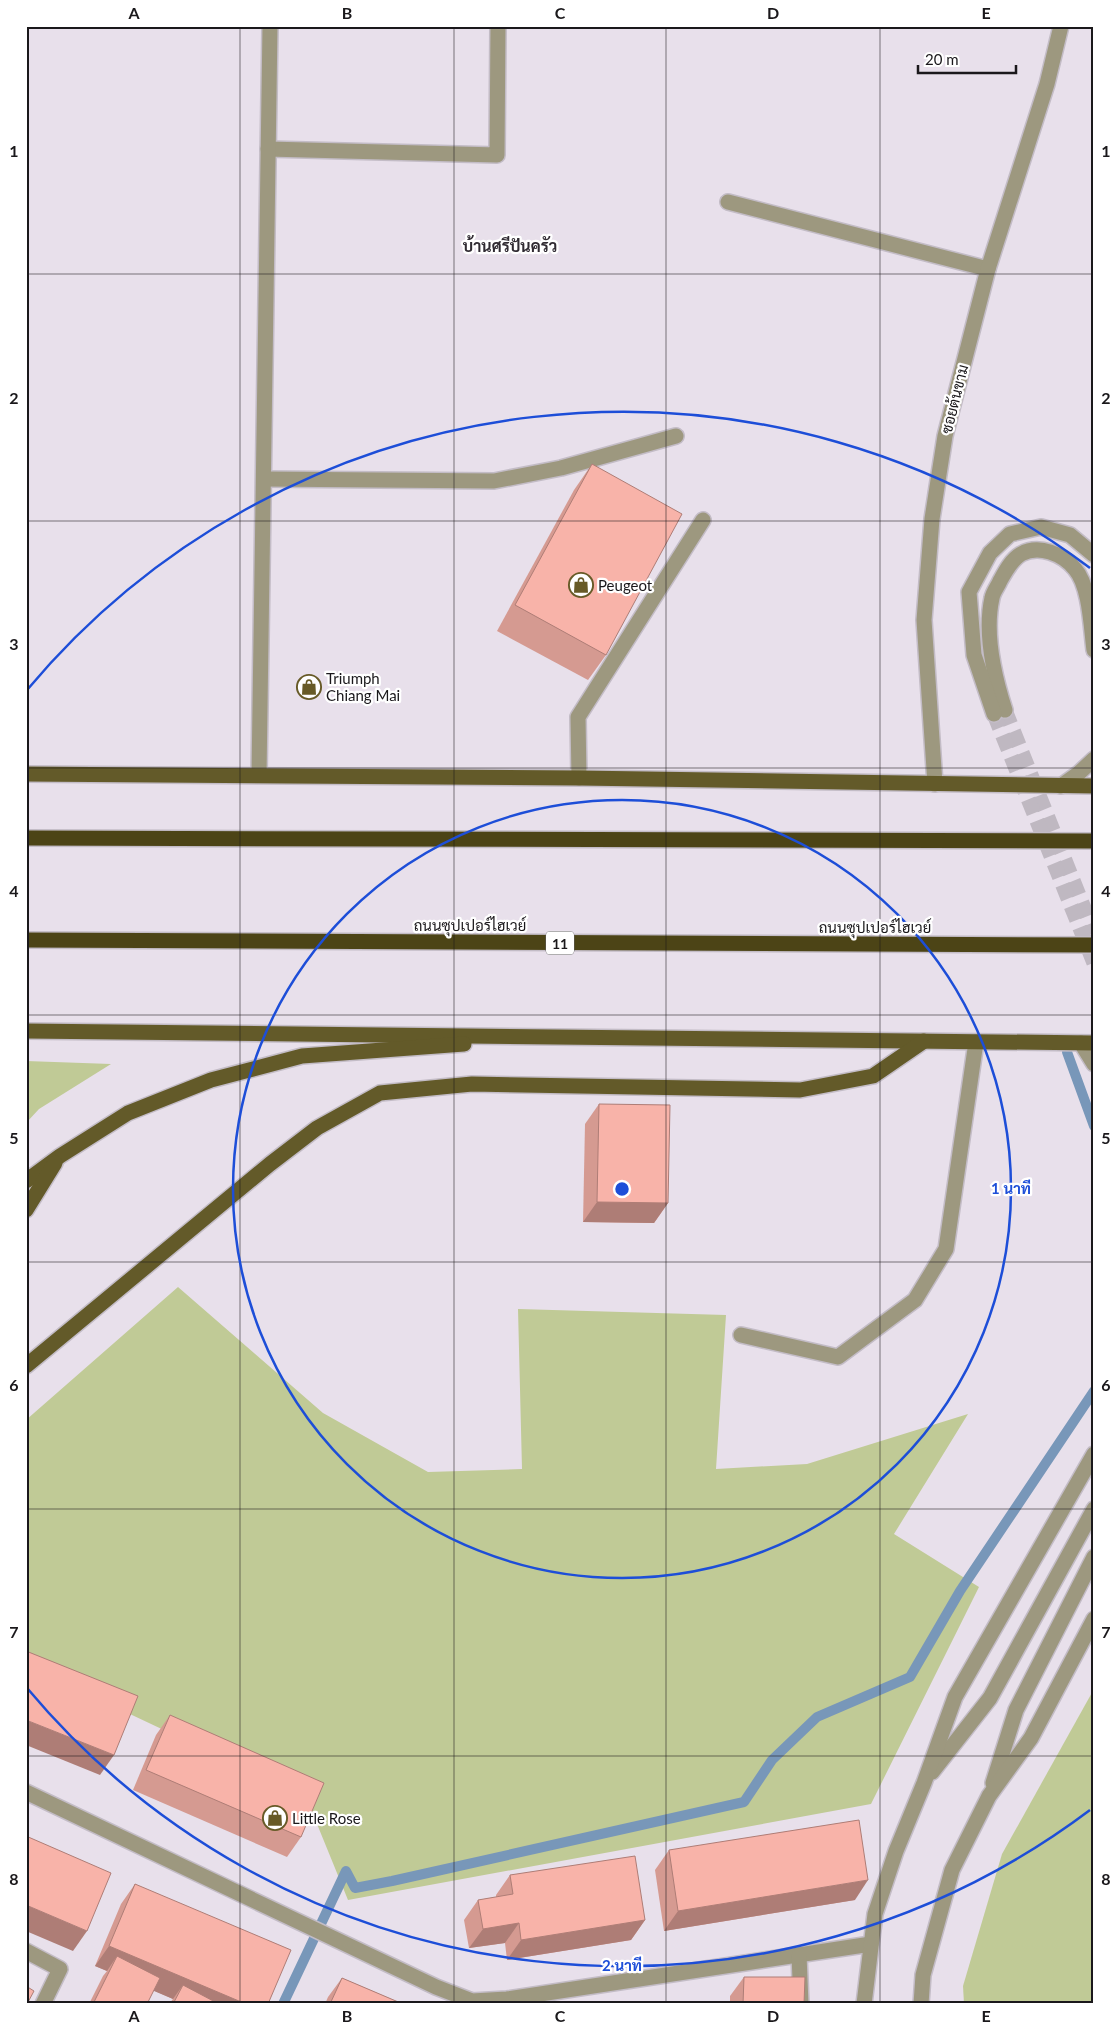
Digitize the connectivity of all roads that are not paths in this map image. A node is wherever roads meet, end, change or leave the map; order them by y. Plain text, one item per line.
1 (270, 26) edge
2 (498, 26) edge
3 (1061, 26) edge
4 (268, 149) junction
5 (728, 202) dead end
6 (988, 269) junction
7 (676, 436) dead end
8 (264, 479) junction
9 (703, 520) dead end
10 (1094, 555) edge
11 (1094, 650) edge
12 (1094, 759) edge
13 (26, 774) edge
14 (259, 775) junction
15 (580, 778) junction
16 (935, 784) junction
17 (1061, 786) junction
18 (1094, 786) edge
19 (26, 838) edge
20 (1094, 841) edge
21 (26, 940) edge
22 (1094, 946) edge
23 (26, 1031) edge
24 (566, 1037) junction
25 (924, 1041) junction
26 (976, 1042) junction
27 (1087, 1043) edge
28 (1094, 1064) edge
29 (60, 1156) junction
30 (26, 1181) edge
31 (26, 1210) edge
32 (741, 1335) dead end
33 (26, 1366) edge
34 (1094, 1454) edge
35 (1094, 1509) edge
36 (1094, 1557) edge
37 (1094, 1619) edge
38 (924, 1783) junction
39 (26, 1792) edge
40 (989, 1796) junction
41 (871, 1944) junction
42 (26, 1951) edge
43 (798, 1955) junction
44 (43, 2004) edge
45 (801, 2004) edge
46 (864, 2004) edge
47 (921, 2004) edge

1 - 4 street
2 - 4 street
3 - 6 street, ซอยต้นขาม
4 - 8 street
5 - 6 street
6 - 16 street, ซอยต้นขาม
7 - 8 street
8 - 14 street
9 - 15 street
10 - 11 street
12 - 17 street
13 - 14 main road
14 - 15 main road
15 - 16 main road
16 - 17 main road
17 - 18 main road
19 - 20 highway
21 - 22 highway, ถนนซุปเปอร์ไฮเวย์ / 11
23 - 24 main road
24 - 25 main road
24 - 29 main road
25 - 26 main road
25 - 33 main road
26 - 27 main road
26 - 32 street
27 - 28 street
29 - 30 main road
29 - 31 main road
34 - 38 street
35 - 38 street
36 - 40 street
37 - 40 street
38 - 41 street
39 - 43 street
40 - 47 street
41 - 43 street
41 - 46 street
42 - 44 street
43 - 45 street

